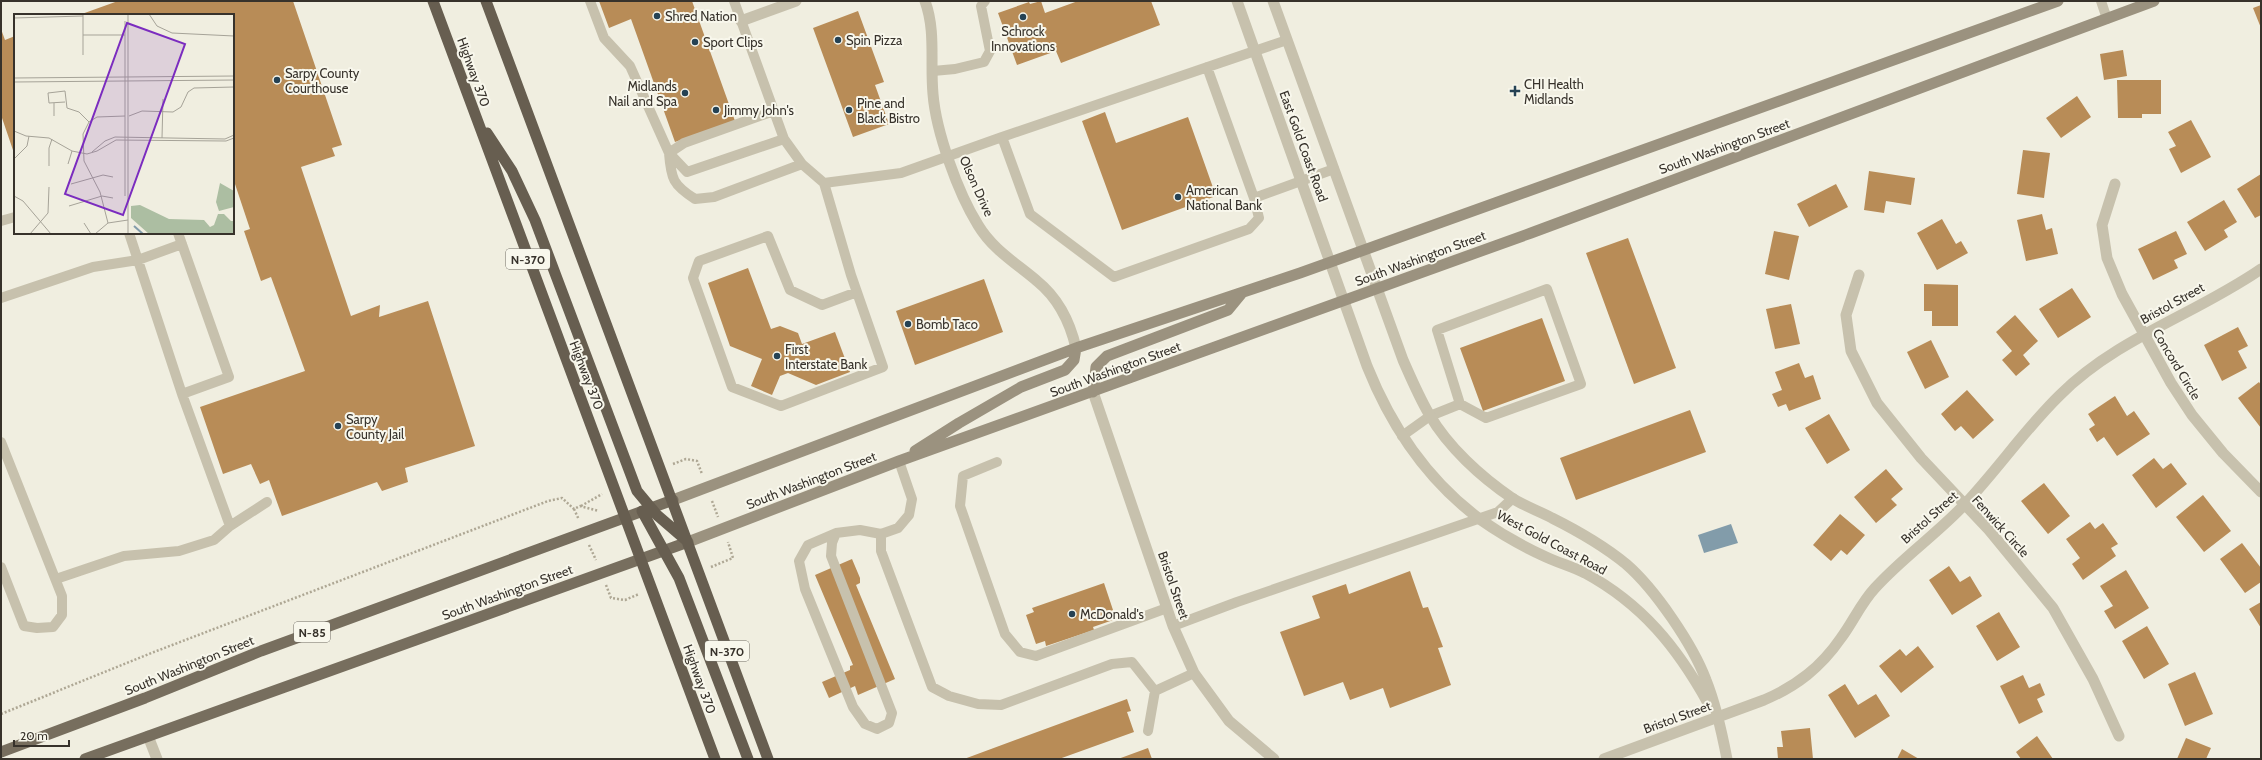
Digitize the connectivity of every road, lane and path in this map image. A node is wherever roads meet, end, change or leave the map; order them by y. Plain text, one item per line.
1 (433, 1) edge
2 (486, 1) edge
3 (590, 1) edge
4 (734, 1) edge
5 (796, 1) edge
6 (925, 1) edge
7 (985, 1) edge
8 (1237, 1) edge
9 (1273, 1) edge
10 (2058, 1) edge
11 (2102, 1) edge
12 (2154, 1) edge
13 (2107, 19) junction
14 (741, 21) junction
15 (1287, 40) junction
16 (1255, 51) junction
17 (1207, 67) junction
18 (933, 71) junction
19 (774, 111) junction
20 (476, 119) junction
21 (1002, 137) junction
22 (784, 139) junction
23 (669, 153) junction
24 (948, 156) junction
25 (802, 164) junction
26 (1334, 168) junction
27 (1301, 180) junction
28 (824, 183) junction
29 (2115, 184) dead end
30 (1254, 198) junction
31 (14, 217) edge
32 (1, 221) edge
33 (129, 234) edge
34 (178, 234) edge
35 (182, 244) junction
36 (1363, 250) junction
37 (138, 260) junction
38 (1330, 262) junction
39 (2261, 269) edge
40 (1859, 275) dead end
41 (1377, 289) junction
42 (857, 292) junction
43 (1242, 292) junction
44 (1, 298) edge
45 (1345, 300) junction
46 (2144, 334) junction
47 (1076, 348) junction
48 (1092, 392) junction
49 (182, 394) junction
50 (1460, 404) junction
51 (1430, 416) junction
52 (1402, 436) junction
53 (1, 442) edge
54 (899, 461) junction
55 (997, 462) dead end
56 (2261, 492) edge
57 (1512, 498) junction
58 (673, 500) junction
59 (267, 502) dead end
60 (1964, 505) junction
61 (646, 509) junction
62 (625, 517) junction
63 (1480, 519) junction
64 (230, 526) junction
65 (836, 533) junction
66 (881, 534) junction
67 (688, 542) junction
68 (663, 550) junction
69 (641, 558) junction
70 (1, 567) edge
71 (56, 579) junction
72 (1168, 608) junction
73 (1173, 626) junction
74 (1194, 673) junction
75 (1155, 691) junction
76 (1, 714) edge
77 (1716, 717) junction
78 (1148, 731) dead end
79 (148, 736) junction
80 (2119, 736) dead end
81 (1, 752) edge
82 (1624, 756) edge
83 (84, 759) edge
84 (157, 759) edge
85 (715, 759) edge
86 (748, 759) edge
87 (768, 759) edge
88 (1274, 759) edge
89 (1604, 759) edge
90 (1727, 759) edge

1 - 20 highway, Highway 370 / N-370
2 - 58 highway, N-370
3 - 23 lane
4 - 14 lane
5 - 14 street
6 - 18 street, Olson Drive
7 - 18 lane
8 - 16 street, East Gold Coast Road
9 - 15 street, East Gold Coast Road
10 - 36 main road, South Washington Street
11 - 13 lane
12 - 13 main road, South Washington Street
13 - 41 main road, South Washington Street
14 - 19 lane
15 - 16 lane
15 - 26 street, East Gold Coast Road
16 - 17 lane
16 - 27 street, East Gold Coast Road
17 - 21 lane
17 - 30 lane
18 - 24 street, Olson Drive
19 - 22 lane
19 - 23 lane
20 - 61 highway
20 - 62 highway, Highway 370 / N-370
21 - 24 lane
21 - 30 lane
22 - 23 lane
22 - 25 lane
23 - 25 lane
24 - 28 lane
24 - 47 street, Olson Drive
25 - 28 lane
26 - 27 lane
26 - 36 street, East Gold Coast Road
27 - 30 lane
27 - 38 street, East Gold Coast Road
28 - 42 lane
29 - 46 street, Concord Circle
31 - 32 lane
33 - 37 lane
34 - 35 lane
35 - 37 lane
35 - 49 lane
36 - 38 main road, South Washington Street
36 - 41 street, East Gold Coast Road
37 - 44 lane
37 - 49 lane
38 - 43 main road, South Washington Street
38 - 45 street, East Gold Coast Road
39 - 46 street, Bristol Street
40 - 60 street, Fenwick Circle
41 - 45 main road, South Washington Street
41 - 51 street, West Gold Coast Road
42 - 42 lane
43 - 47 main road, South Washington Street
43 - 48 main road
45 - 48 main road, South Washington Street
45 - 52 street, West Gold Coast Road
46 - 56 street, Concord Circle
46 - 60 street, Bristol Street
47 - 54 main road
47 - 58 main road, South Washington Street
48 - 54 main road, South Washington Street
48 - 72 street, Bristol Street
49 - 64 lane
50 - 50 lane
50 - 51 lane
51 - 52 lane
51 - 57 street, West Gold Coast Road
52 - 63 street, West Gold Coast Road
53 - 71 lane
54 - 66 lane
54 - 67 main road, South Washington Street
55 - 72 lane
57 - 63 lane
57 - 77 street, West Gold Coast Road
58 - 61 main road, South Washington Street / N-85
58 - 67 highway, N-370
59 - 64 lane
60 - 77 street, Bristol Street
60 - 80 street, Fenwick Circle
61 - 62 main road, South Washington Street / N-85
61 - 67 highway
61 - 68 highway
62 - 69 highway, Highway 370 / N-370
62 - 76 path
62 - 81 main road, South Washington Street / N-85
63 - 73 lane
63 - 77 street, West Gold Coast Road
64 - 71 lane
65 - 65 lane
65 - 66 lane
66 - 75 lane
67 - 68 main road, South Washington Street
67 - 87 highway, N-370
68 - 69 main road, South Washington Street
68 - 86 highway
69 - 79 main road, South Washington Street
69 - 85 highway, Highway 370 / N-370
70 - 71 lane
72 - 73 street, Bristol Street
73 - 74 street, Bristol Street
74 - 75 lane
74 - 88 street, Bristol Street
75 - 78 lane
77 - 82 street, Bristol Street
77 - 90 street, West Gold Coast Road
79 - 83 main road, South Washington Street
79 - 84 street
82 - 89 street, Bristol Street

